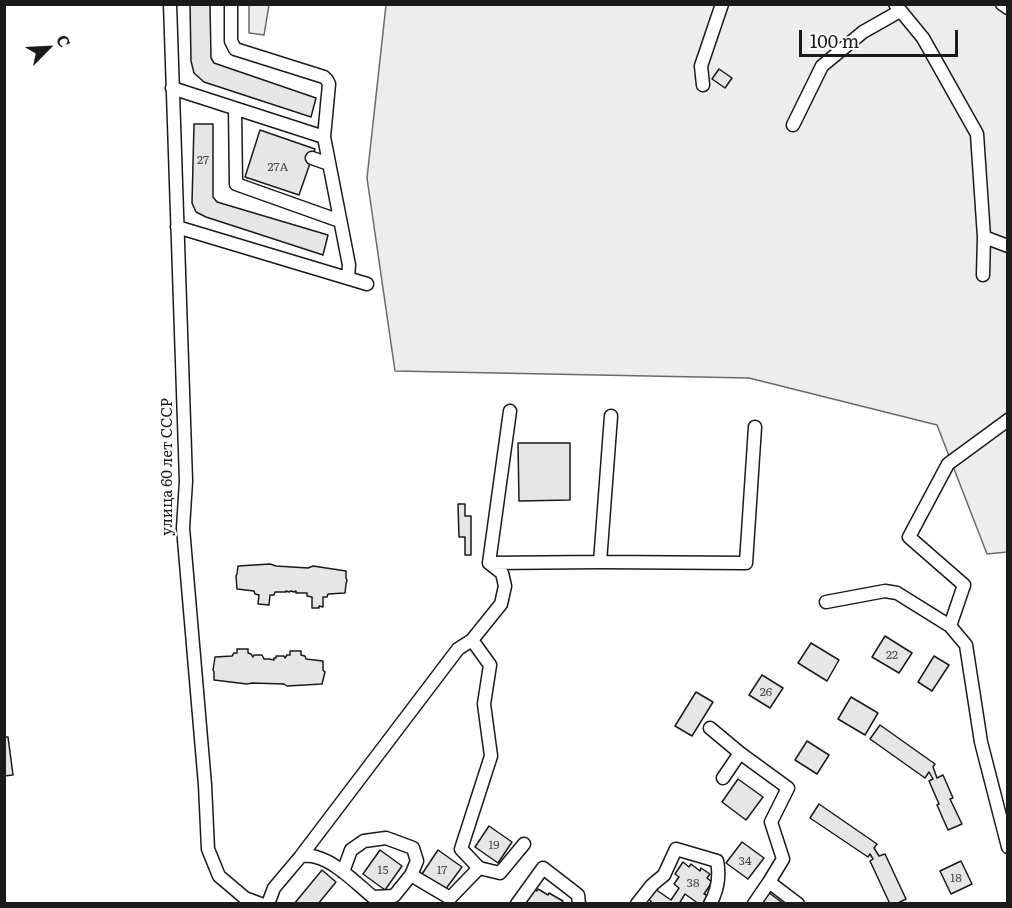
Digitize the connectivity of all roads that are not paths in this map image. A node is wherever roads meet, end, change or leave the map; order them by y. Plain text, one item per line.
1 (170, 4) edge
2 (231, 4) edge
3 (722, 4) edge
4 (1002, 4) edge
5 (898, 8) edge
6 (1008, 8) edge
7 (703, 85) dead end
8 (172, 88) junction
9 (236, 108) junction
10 (793, 125) dead end
11 (324, 137) junction
12 (312, 158) dead end
13 (329, 164) junction
14 (340, 221) junction
15 (177, 227) junction
16 (984, 237) junction
17 (1008, 246) edge
18 (983, 275) dead end
19 (348, 278) junction
20 (367, 284) dead end
21 (510, 411) dead end
22 (611, 416) dead end
23 (1008, 420) edge
24 (755, 426) dead end
25 (600, 562) junction
26 (489, 563) junction
27 (826, 602) dead end
28 (950, 626) junction
29 (472, 640) junction
30 (710, 728) dead end
31 (740, 753) junction
32 (723, 778) dead end
33 (524, 844) dead end
34 (1008, 848) edge
35 (301, 856) junction
36 (479, 868) junction
37 (343, 872) junction
38 (411, 874) junction
39 (769, 882) junction
40 (370, 900) edge
41 (261, 903) edge
42 (268, 903) edge
43 (385, 903) edge
44 (517, 903) edge
45 (579, 903) edge
46 (637, 903) edge
47 (710, 903) edge
48 (754, 903) edge
49 (798, 903) edge

1 - 8 street, улица 60 лет СССР
2 - 11 street
3 - 7 street
4 - 6 street
5 - 10 street
5 - 16 street
8 - 9 street
8 - 15 street, улица 60 лет СССР
9 - 11 street
9 - 14 street
11 - 13 street
12 - 13 street
13 - 14 street
14 - 19 street
15 - 19 street
15 - 41 street, улица 60 лет СССР
16 - 17 street
16 - 18 street
19 - 20 street
21 - 26 street
22 - 25 street
23 - 28 street
24 - 25 street
25 - 26 street
26 - 29 street
27 - 28 street
28 - 34 street
29 - 35 street
29 - 36 street
30 - 31 street
31 - 32 street
31 - 39 street
33 - 36 street
35 - 37 street
35 - 42 street
36 - 38 street
37 - 38 street
37 - 40 street
38 - 40 street
39 - 48 street
39 - 49 street
40 - 43 street
44 - 45 street
46 - 47 street

